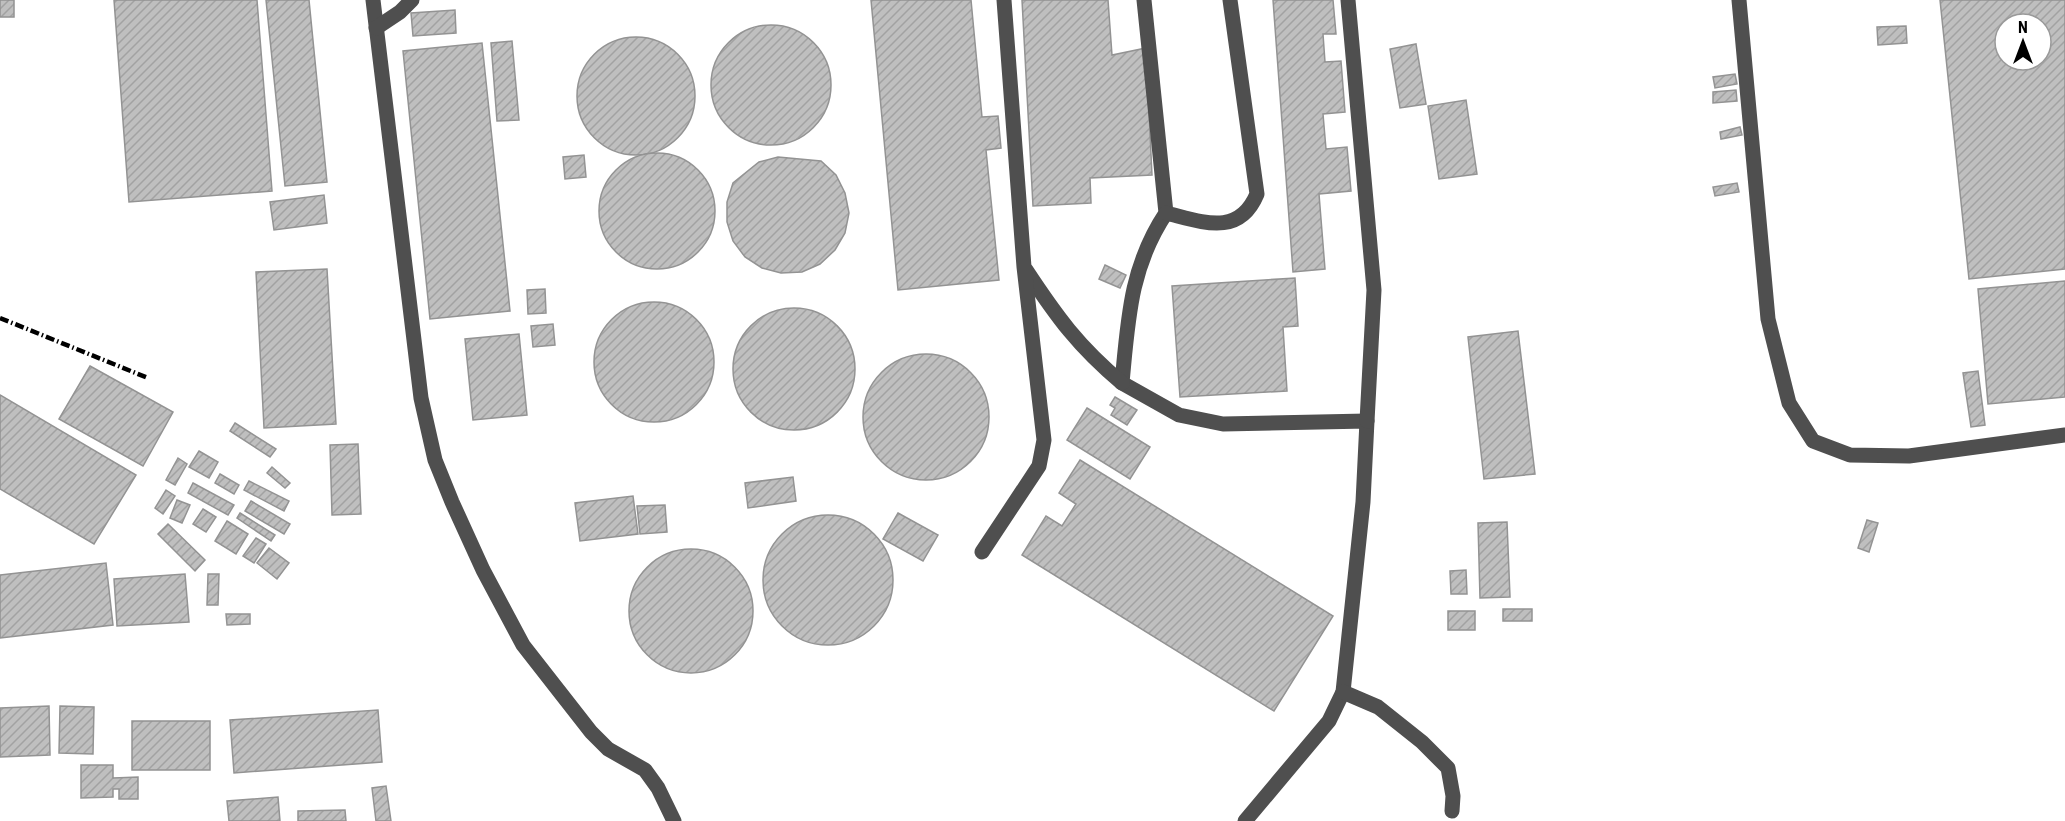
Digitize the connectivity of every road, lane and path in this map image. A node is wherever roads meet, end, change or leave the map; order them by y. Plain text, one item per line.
1 (373, 0) edge
2 (412, 0) edge
3 (1004, 0) edge
4 (1144, 0) edge
5 (1230, 0) edge
6 (1348, 0) edge
7 (1739, 0) edge
8 (376, 28) junction
9 (1167, 213) junction
10 (1024, 267) junction
11 (1122, 383) junction
12 (1367, 421) junction
13 (2065, 435) edge
14 (982, 552) dead end
15 (1343, 692) junction
16 (1452, 811) dead end
17 (674, 821) edge
18 (1245, 821) edge

1 - 8 street
2 - 8 street
3 - 10 street
4 - 9 street
5 - 9 street
6 - 12 street
7 - 13 street
8 - 17 street
9 - 11 street
10 - 11 street
10 - 14 street
11 - 12 street
12 - 15 street
15 - 16 street
15 - 18 street

